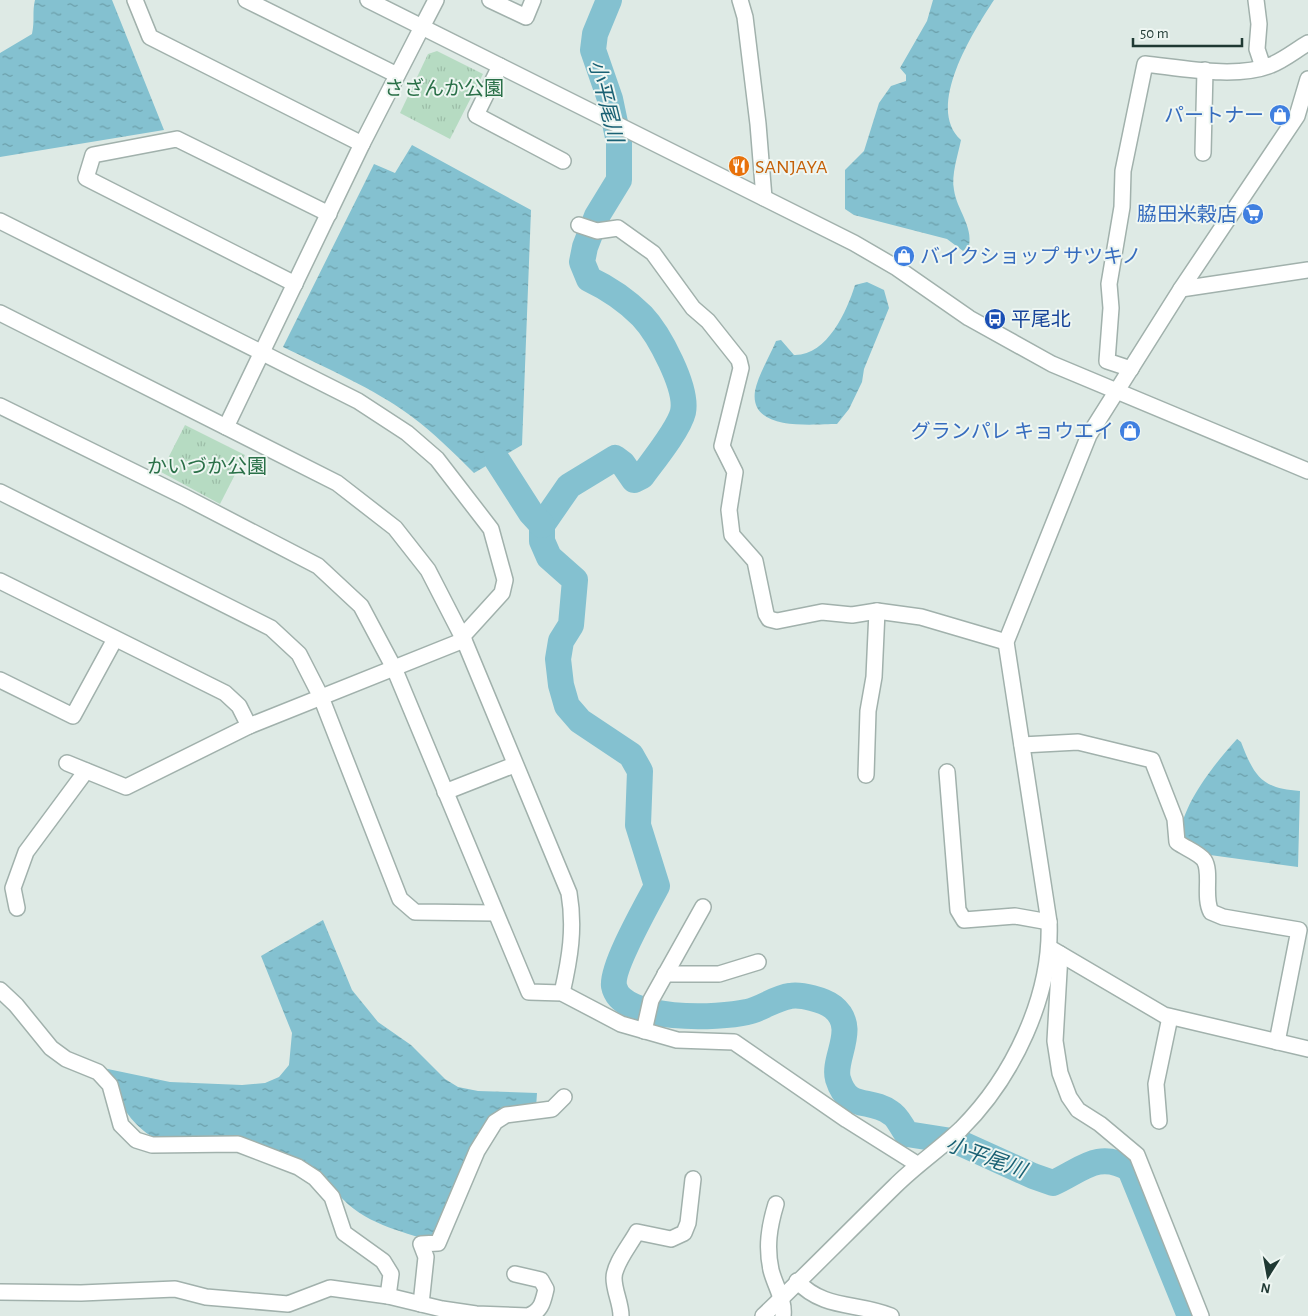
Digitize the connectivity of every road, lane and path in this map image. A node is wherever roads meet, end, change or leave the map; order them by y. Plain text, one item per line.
1 (136, 0) edge
2 (246, 0) edge
3 (368, 0) edge
4 (436, 0) edge
5 (490, 0) edge
6 (533, 0) edge
7 (740, 0) edge
8 (1256, 0) edge
9 (422, 27) junction
10 (1308, 43) edge
11 (500, 66) junction
12 (1263, 67) junction
13 (1205, 70) junction
14 (397, 75) junction
15 (1308, 79) edge
16 (362, 144) junction
17 (1203, 153) dead end
18 (563, 161) dead end
19 (764, 198) junction
20 (328, 214) junction
21 (0, 221) edge
22 (579, 225) dead end
23 (1308, 270) edge
24 (295, 284) junction
25 (1181, 289) junction
26 (0, 313) edge
27 (262, 353) junction
28 (1131, 369) junction
29 (1116, 391) junction
30 (0, 406) edge
31 (226, 427) junction
32 (1308, 471) edge
33 (0, 492) edge
34 (0, 582) edge
35 (877, 611) junction
36 (463, 638) junction
37 (115, 639) junction
38 (1006, 642) junction
39 (394, 668) junction
40 (0, 680) edge
41 (321, 697) junction
42 (250, 726) junction
43 (1022, 745) junction
44 (67, 763) dead end
45 (514, 765) junction
46 (86, 771) junction
47 (947, 772) dead end
48 (866, 775) dead end
49 (445, 792) junction
50 (703, 907) dead end
51 (17, 908) dead end
52 (495, 913) junction
53 (1049, 922) junction
54 (1055, 951) junction
55 (758, 962) dead end
56 (665, 974) junction
57 (0, 990) edge
58 (562, 992) junction
59 (1170, 1017) junction
60 (644, 1030) junction
61 (1277, 1042) junction
62 (1308, 1049) edge
63 (564, 1097) dead end
64 (1159, 1121) dead end
65 (917, 1164) junction
66 (693, 1179) dead end
67 (776, 1204) dead end
68 (515, 1274) dead end
69 (798, 1281) junction
70 (0, 1292) edge
71 (388, 1296) junction
72 (781, 1299) junction
73 (421, 1304) junction
74 (288, 1310) edge
75 (442, 1313) edge
76 (535, 1315) edge
77 (621, 1316) edge
78 (763, 1316) edge
79 (783, 1316) edge
80 (891, 1316) edge
81 (1201, 1316) edge

1 - 16 street
2 - 14 street
3 - 9 street
4 - 9 street
5 - 6 street
7 - 19 street
8 - 12 street
9 - 11 street
9 - 14 street
10 - 12 street
11 - 18 street
11 - 19 street
12 - 13 street
13 - 17 street
13 - 28 street
14 - 16 street
15 - 25 street
16 - 20 street
19 - 29 street
20 - 24 street
20 - 24 street
21 - 27 street
22 - 35 street
23 - 25 street
24 - 27 street
25 - 28 street
26 - 31 street
27 - 31 street
27 - 36 street
28 - 29 street
29 - 32 street
29 - 38 street
30 - 39 street
31 - 36 street
33 - 41 street
34 - 37 street
35 - 38 street
35 - 48 street
36 - 39 street
36 - 45 street
37 - 40 street
37 - 42 street
38 - 43 street
39 - 41 street
39 - 49 street
41 - 42 street
41 - 52 street
42 - 46 street
43 - 53 street
43 - 61 street
44 - 46 street
45 - 49 street
45 - 58 street
46 - 51 street
47 - 53 street
49 - 52 street
50 - 56 street
52 - 58 street
53 - 54 street
54 - 59 street
54 - 65 street
54 - 81 street
55 - 56 street
56 - 60 street
57 - 71 street
58 - 60 street
59 - 61 street
59 - 64 street
60 - 65 street
61 - 62 street
63 - 73 street
65 - 69 street
66 - 77 street
67 - 72 street
68 - 76 street
69 - 72 street
69 - 80 street
70 - 74 street
71 - 73 street
71 - 74 street
72 - 78 street
72 - 79 street
73 - 75 street
75 - 76 street

